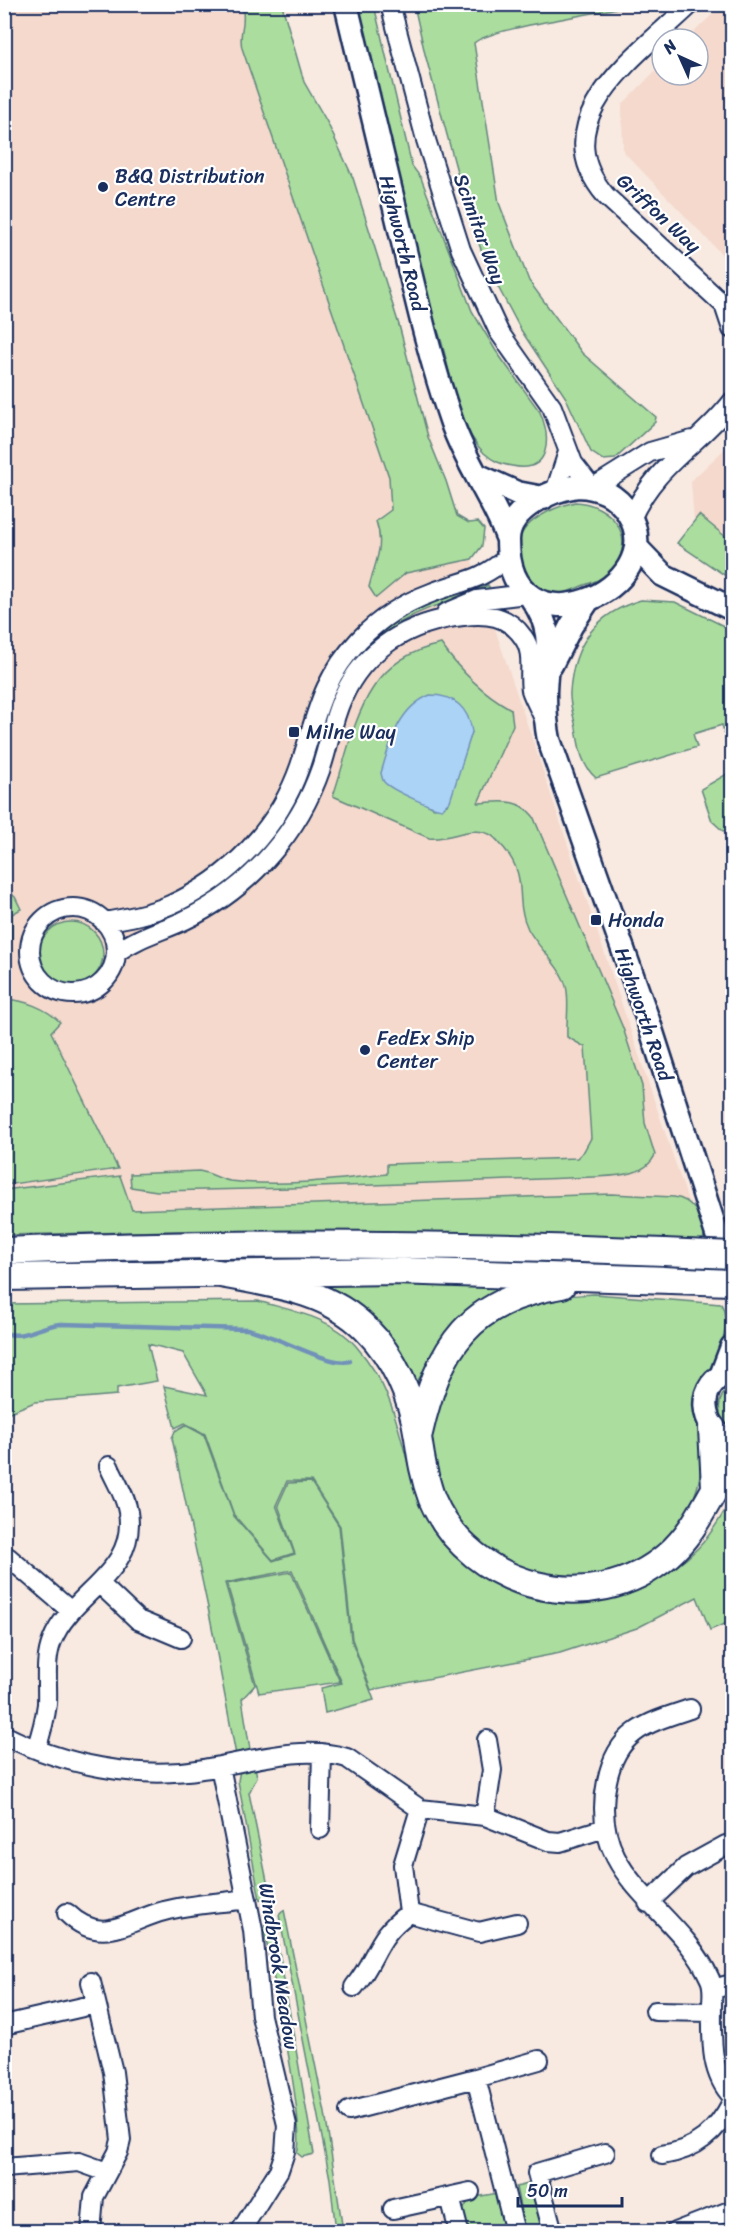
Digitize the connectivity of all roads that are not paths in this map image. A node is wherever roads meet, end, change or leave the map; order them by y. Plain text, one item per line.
1 (346, 4) edge
2 (390, 4) edge
3 (691, 4) edge
4 (728, 307) edge
5 (732, 329) edge
6 (732, 402) edge
7 (692, 440) junction
8 (568, 452) junction
9 (477, 475) junction
10 (592, 487) junction
11 (549, 495) junction
12 (631, 519) junction
13 (508, 547) junction
14 (636, 548) junction
15 (674, 582) junction
16 (616, 583) junction
17 (529, 596) junction
18 (589, 599) junction
19 (732, 609) edge
20 (437, 618) junction
21 (546, 677) junction
22 (546, 723) junction
23 (104, 922) junction
24 (116, 953) junction
25 (4, 1251) edge
26 (732, 1255) edge
27 (211, 1272) junction
28 (4, 1277) edge
29 (618, 1277) junction
30 (732, 1282) edge
31 (732, 1347) edge
32 (727, 1373) edge
33 (712, 1428) junction
34 (418, 1436) junction
35 (732, 1442) edge
36 (732, 1462) edge
37 (109, 1466) dead end
38 (715, 1487) junction
39 (8, 1557) dead end
40 (100, 1585) junction
41 (71, 1611) junction
42 (181, 1638) dead end
43 (690, 1709) dead end
44 (4, 1735) edge
45 (487, 1740) dead end
46 (36, 1749) junction
47 (322, 1753) junction
48 (220, 1766) junction
49 (420, 1809) junction
50 (484, 1816) junction
51 (605, 1828) junction
52 (320, 1829) dead end
53 (726, 1845) dead end
54 (247, 1899) junction
55 (648, 1903) junction
56 (67, 1913) dead end
57 (409, 1913) junction
58 (517, 1923) dead end
59 (91, 1982) dead end
60 (732, 1984) edge
61 (354, 1987) dead end
62 (713, 1989) junction
63 (96, 2004) junction
64 (655, 2011) dead end
65 (712, 2012) junction
66 (4, 2025) edge
67 (539, 2060) dead end
68 (476, 2078) junction
69 (732, 2096) edge
70 (732, 2102) edge
71 (349, 2111) dead end
72 (605, 2153) dead end
73 (662, 2155) dead end
74 (4, 2168) edge
75 (107, 2172) junction
76 (470, 2192) dead end
77 (450, 2197) junction
78 (393, 2209) dead end
79 (732, 2210) edge
80 (91, 2232) edge
81 (240, 2232) edge
82 (459, 2232) edge
83 (515, 2232) edge
84 (553, 2232) edge
85 (675, 2232) edge

1 - 9 main road, Highworth Road
2 - 8 street, Scimitar Way
3 - 4 street, Griffon Way
4 - 5 street, Griffon Way
6 - 7 street
7 - 10 street
7 - 12 street
8 - 10 street, Scimitar Way
8 - 11 street
9 - 11 main road
9 - 13 main road, Highworth Road
10 - 11 main road
10 - 12 main road
11 - 13 main road
12 - 14 main road
13 - 17 main road
13 - 23 street
14 - 15 main road
14 - 16 main road
15 - 16 main road
15 - 19 main road
16 - 18 main road
17 - 18 main road
17 - 20 street
17 - 21 main road, Highworth Road
18 - 21 main road, Highworth Road
20 - 22 street
20 - 24 street
21 - 22 main road, Highworth Road
22 - 30 main road, Highworth Road
23 - 24 street
23 - 24 street
25 - 26 highway, bridge
27 - 28 highway
27 - 29 highway
27 - 34 highway
29 - 30 highway
29 - 34 highway
31 - 32 main road
32 - 33 main road
33 - 35 main road
33 - 38 highway
34 - 38 highway
36 - 38 highway
37 - 40 street
39 - 41 street
40 - 41 street
40 - 42 street
41 - 46 street
43 - 51 street
44 - 46 street
45 - 50 street
46 - 48 street
47 - 48 street
47 - 49 street
47 - 52 street
48 - 54 street, Windbrook Meadow
49 - 50 street
49 - 57 street
50 - 51 street
51 - 55 street
53 - 55 street
54 - 56 street
54 - 81 street, Windbrook Meadow
55 - 62 street
57 - 58 street
57 - 61 street
59 - 63 street
60 - 62 street
62 - 65 street
63 - 66 street
63 - 75 street
64 - 65 street
65 - 69 street
67 - 68 street
68 - 71 street
68 - 83 street
70 - 73 street
72 - 84 street
74 - 75 street
75 - 80 street
76 - 77 street
77 - 78 street
77 - 82 street
79 - 85 street

